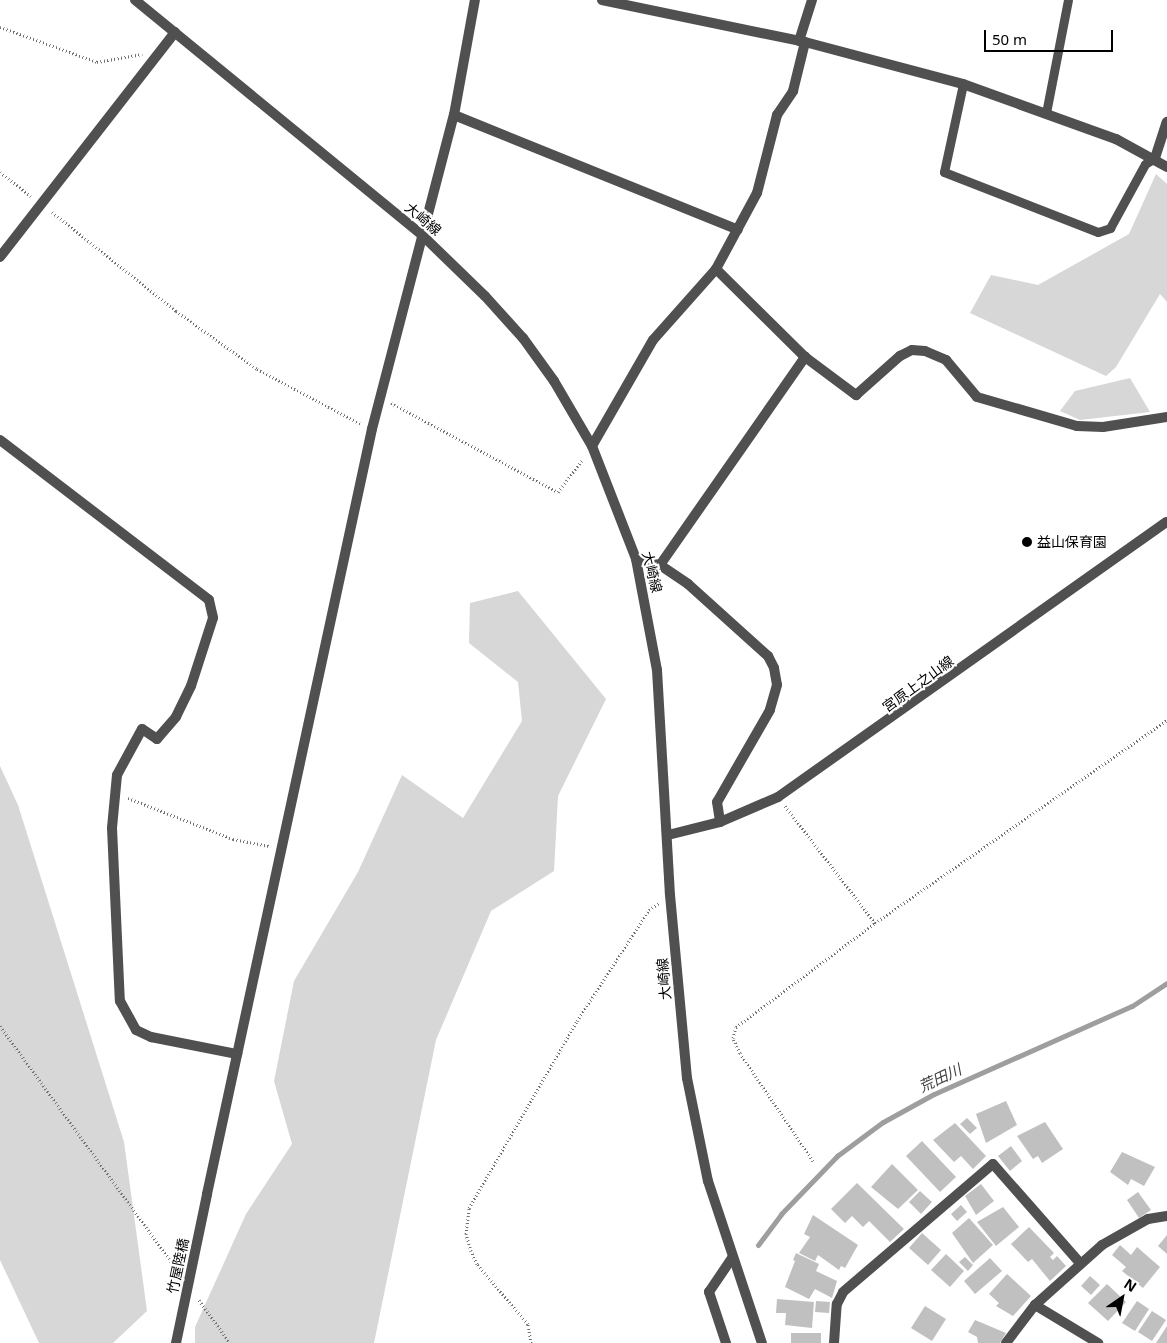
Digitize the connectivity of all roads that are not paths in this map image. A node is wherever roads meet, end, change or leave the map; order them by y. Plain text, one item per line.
1 (135, 0) edge
2 (475, 0) edge
3 (602, 0) edge
4 (812, 0) edge
5 (1068, 0) edge
6 (174, 32) junction
7 (802, 42) junction
8 (962, 84) junction
9 (1046, 113) junction
10 (454, 115) junction
11 (1167, 122) edge
12 (1155, 158) junction
13 (1167, 166) edge
14 (738, 230) junction
15 (423, 236) junction
16 (0, 257) edge
17 (716, 269) junction
18 (804, 357) junction
19 (1167, 418) edge
20 (0, 440) edge
21 (592, 446) junction
22 (1167, 522) edge
23 (636, 559) junction
24 (660, 565) junction
25 (720, 822) junction
26 (668, 835) junction
27 (237, 1054) junction
28 (1167, 1216) edge
29 (732, 1258) junction
30 (1080, 1263) junction
31 (1034, 1305) junction
32 (176, 1343) edge
33 (726, 1343) edge
34 (762, 1343) edge
35 (834, 1343) edge
36 (1006, 1343) edge
37 (1098, 1343) edge

1 - 6 street, 大崎線
2 - 10 street, 竹屋陸橋
3 - 7 street
4 - 7 street
5 - 9 lane
6 - 15 street, 大崎線
6 - 16 street
7 - 8 street
7 - 14 street
8 - 9 street
8 - 12 lane
9 - 12 street
10 - 14 street
10 - 15 street, 竹屋陸橋
11 - 12 street
12 - 13 street
14 - 17 street
15 - 21 street, 大崎線
15 - 27 street, 竹屋陸橋
17 - 18 street
17 - 21 street
18 - 19 street
18 - 24 street
20 - 27 street
21 - 23 street, 大崎線
22 - 25 street, 宮原上之山線
23 - 24 street
23 - 26 street, 大崎線
24 - 25 street
25 - 26 street, 宮原上之山線
26 - 29 street, 大崎線
27 - 32 street, 竹屋陸橋, bridge
28 - 30 street
29 - 33 street
29 - 34 street, 大崎線
30 - 31 street
30 - 35 street
31 - 36 street
31 - 37 street

